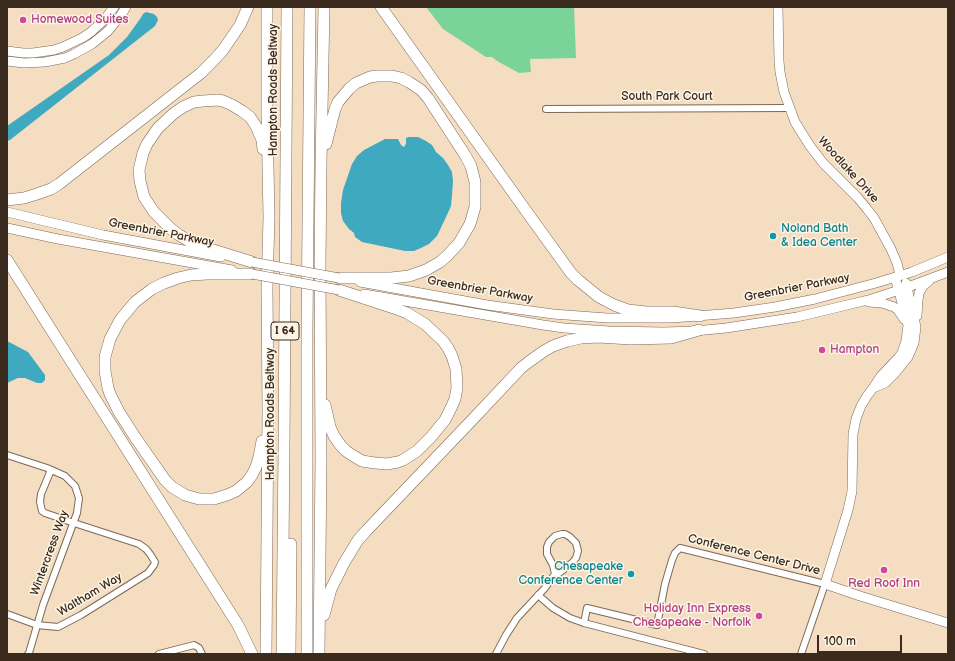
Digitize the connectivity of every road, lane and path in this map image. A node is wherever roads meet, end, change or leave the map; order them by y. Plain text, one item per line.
1 (114, 7) edge
2 (126, 7) edge
3 (248, 7) edge
4 (267, 7) edge
5 (287, 7) edge
6 (293, 7) edge
7 (303, 7) edge
8 (310, 7) edge
9 (324, 7) edge
10 (381, 7) edge
11 (778, 7) edge
12 (7, 51) edge
13 (7, 61) edge
14 (789, 108) junction
15 (546, 109) dead end
16 (321, 164) junction
17 (7, 200) edge
18 (7, 212) edge
19 (269, 218) junction
20 (7, 228) edge
21 (948, 257) edge
22 (7, 260) edge
23 (252, 262) junction
24 (948, 272) edge
25 (252, 274) junction
26 (899, 275) junction
27 (339, 278) junction
28 (931, 279) junction
29 (903, 289) junction
30 (339, 290) junction
31 (860, 302) junction
32 (700, 316) junction
33 (912, 326) junction
34 (699, 330) junction
35 (320, 383) junction
36 (268, 386) junction
37 (7, 455) edge
38 (51, 470) junction
39 (74, 523) junction
40 (555, 574) junction
41 (825, 584) junction
42 (538, 595) junction
43 (7, 614) edge
44 (584, 623) junction
45 (948, 623) edge
46 (37, 625) junction
47 (28, 654) edge
48 (159, 654) edge
49 (202, 654) edge
50 (252, 654) edge
51 (266, 654) edge
52 (282, 654) edge
53 (290, 654) edge
54 (299, 654) edge
55 (307, 654) edge
56 (319, 654) edge
57 (496, 654) edge
58 (704, 654) edge
59 (801, 654) edge

1 - 12 main road
2 - 13 main road
3 - 17 highway
4 - 19 highway
5 - 52 highway, Hampton Roads Beltway / I 64
6 - 53 highway
7 - 54 highway
8 - 55 highway, I 64
9 - 16 highway
10 - 32 highway
11 - 14 main road, Woodlake Drive
14 - 15 street, South Park Court
14 - 26 main road, Woodlake Drive
16 - 27 highway
16 - 35 highway
18 - 23 main road, Greenbrier Parkway
19 - 23 highway
19 - 36 highway
20 - 25 main road, Greenbrier Parkway
21 - 26 main road, Greenbrier Parkway
22 - 50 highway
23 - 27 main road, Greenbrier Parkway, bridge
24 - 28 main road, Greenbrier Parkway
25 - 30 main road, Greenbrier Parkway, bridge
25 - 36 highway
26 - 29 main road, Woodlake Drive
26 - 32 main road, Greenbrier Parkway
27 - 32 main road, Greenbrier Parkway
28 - 29 main road, Greenbrier Parkway
28 - 33 main road
29 - 31 main road, Greenbrier Parkway
29 - 33 main road, Woodlake Drive
30 - 34 main road, Greenbrier Parkway
30 - 35 highway
31 - 33 main road
31 - 34 main road, Greenbrier Parkway
33 - 41 main road, Woodlake Drive
34 - 56 highway
35 - 56 highway
36 - 51 highway
37 - 38 street, Wintercress Way
38 - 39 street, Wintercress Way
38 - 39 street
39 - 46 street, Wintercress Way
39 - 46 street, Waltham Way
40 - 40 street
40 - 42 street
41 - 44 street, Conference Center Drive
41 - 45 main road
41 - 59 street
42 - 44 street
42 - 57 street
43 - 46 street, Waltham Way
44 - 58 street
46 - 47 street, Wintercress Way
48 - 49 street

